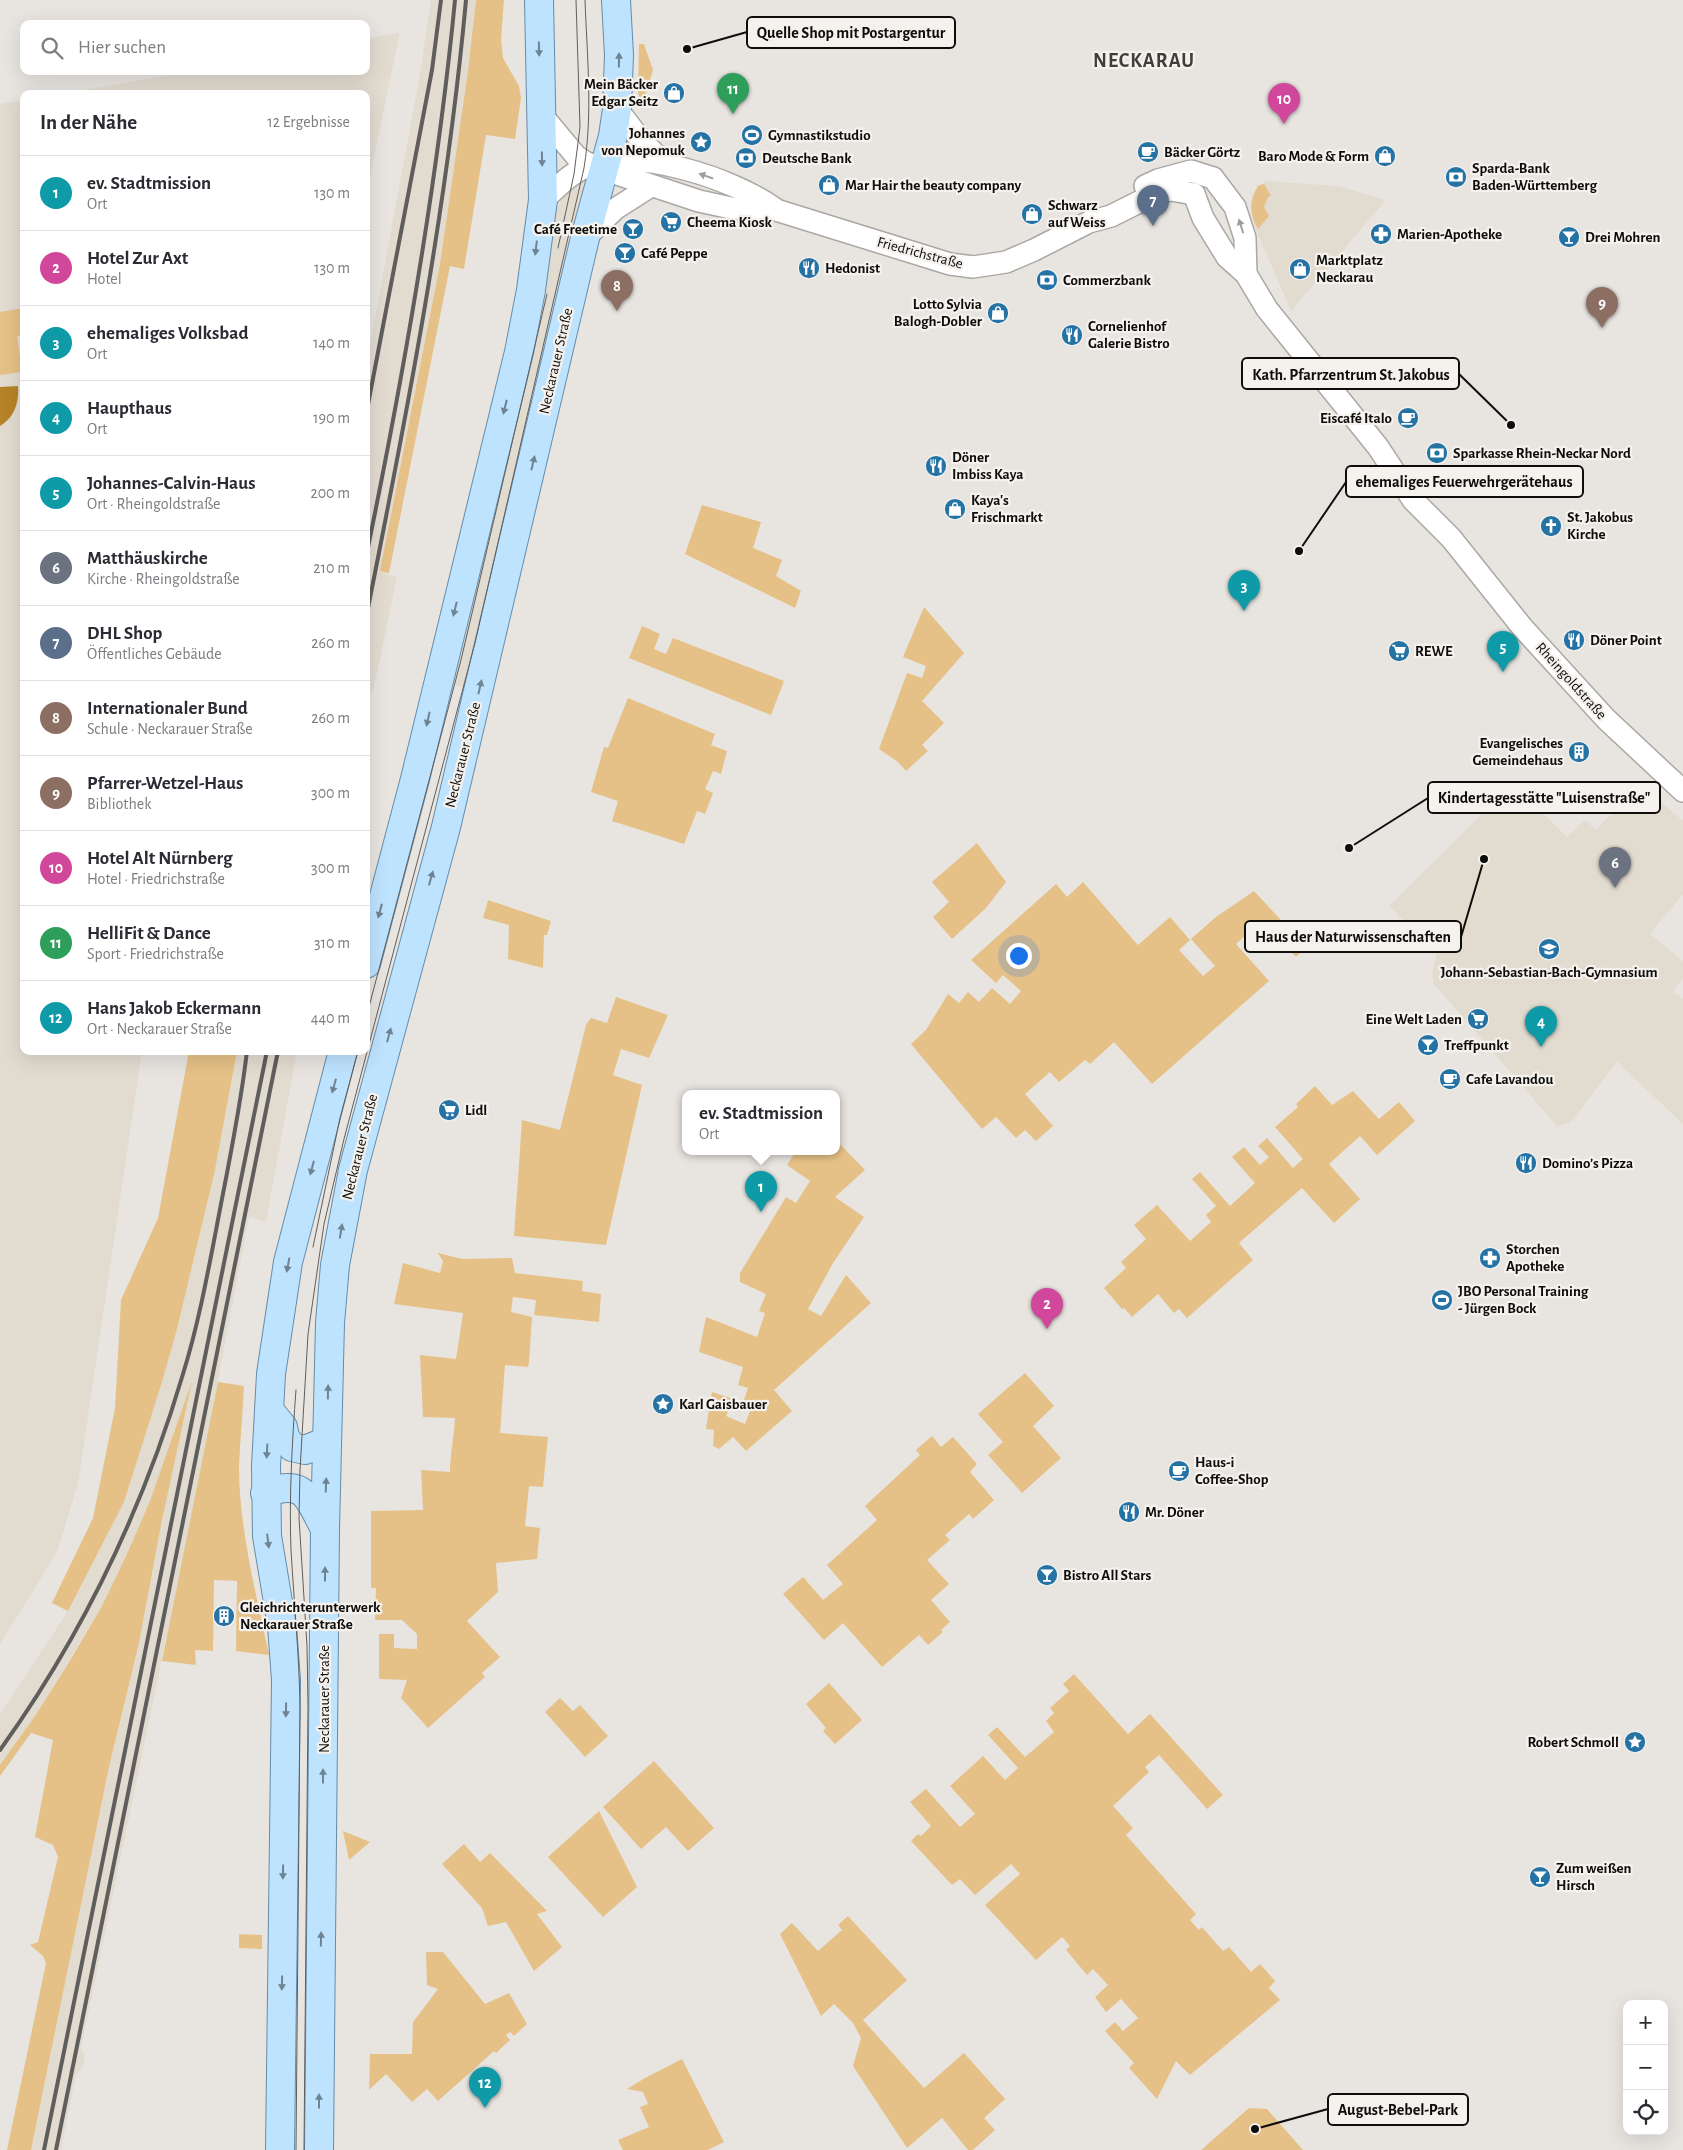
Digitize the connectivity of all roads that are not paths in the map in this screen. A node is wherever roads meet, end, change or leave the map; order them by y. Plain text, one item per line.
1 (539, 0) edge
2 (616, 0) edge
3 (617, 109) junction
4 (540, 113) junction
5 (664, 163) junction
6 (600, 166) junction
7 (1214, 178) junction
8 (651, 186) junction
9 (1194, 194) junction
10 (542, 200) junction
11 (776, 210) junction
12 (1089, 222) junction
13 (585, 238) junction
14 (1246, 274) junction
15 (1683, 791) edge
16 (370, 949) edge
17 (342, 1055) edge
18 (269, 1410) junction
19 (328, 1441) junction
20 (265, 1493) junction
21 (325, 1529) junction
22 (280, 2150) edge
23 (319, 2150) edge

1 -> 4 main road
3 -> 2 main road, Neckarauer Straße
3 - 5 street
3 - 6 main road, Neckarauer Straße
4 - 6 street
4 -> 10 main road
5 - 6 street, Friedrichstraße
11 -> 5 street, Friedrichstraße
6 - 8 street, Friedrichstraße
6 - 10 street
6 - 13 main road, Neckarauer Straße
7 - 9 street
7 - 12 street, Friedrichstraße
14 -> 7 street, Rheingoldstraße
8 - 11 street, Friedrichstraße
8 - 13 street
9 - 12 street, Friedrichstraße
9 - 14 street, Rheingoldstraße
10 -> 16 main road
11 - 12 street, Friedrichstraße
19 -> 13 main road, Neckarauer Straße
14 - 15 street, Rheingoldstraße
17 -> 18 main road
18 - 19 main road
18 -> 20 main road
21 -> 19 main road, Neckarauer Straße
20 - 21 main road
20 -> 22 main road
23 -> 21 main road, Neckarauer Straße

